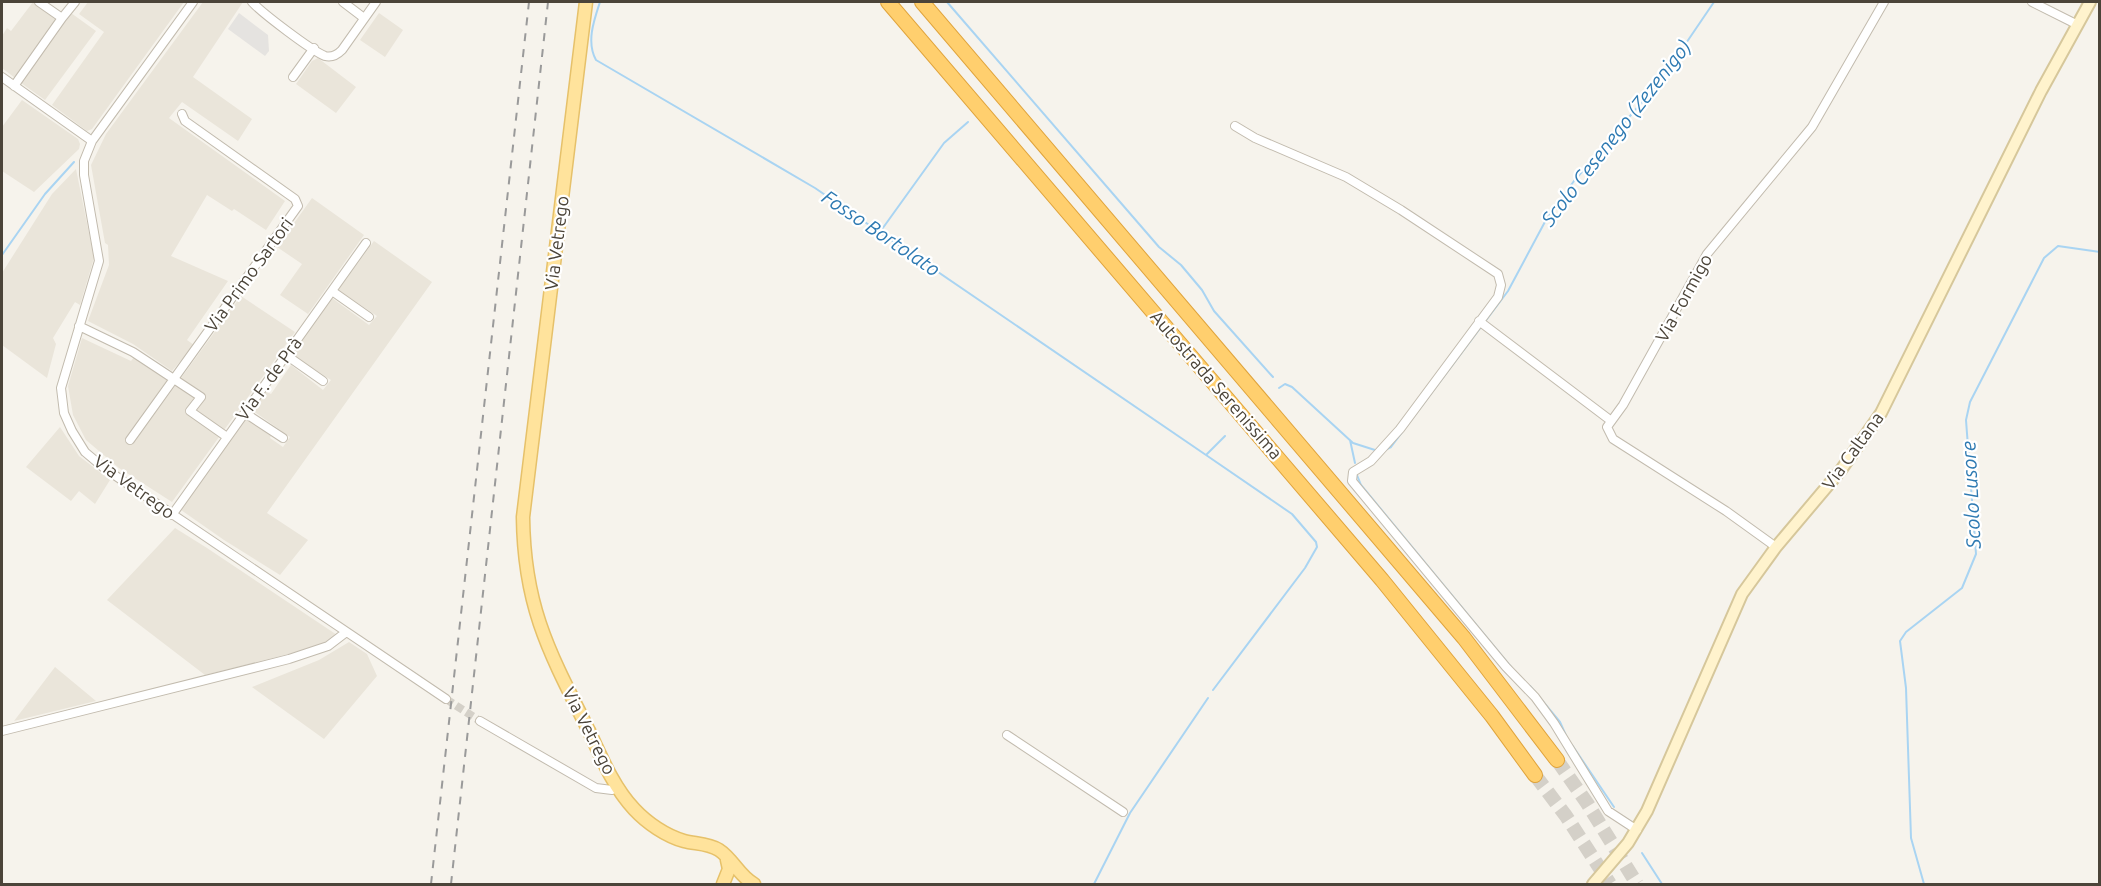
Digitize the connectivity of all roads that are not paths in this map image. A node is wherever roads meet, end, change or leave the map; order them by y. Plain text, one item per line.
1 (39, 2) edge
2 (75, 2) edge
3 (193, 2) edge
4 (252, 2) edge
5 (343, 2) edge
6 (376, 2) edge
7 (586, 2) edge
8 (888, 2) edge
9 (922, 2) edge
10 (1884, 2) edge
11 (2032, 2) edge
12 (2090, 2) edge
13 (62, 18) junction
14 (364, 18) junction
15 (2076, 24) junction
16 (314, 48) junction
17 (2, 77) edge
18 (292, 78) dead end
19 (14, 86) junction
20 (182, 114) dead end
21 (1235, 126) dead end
22 (92, 141) junction
23 (366, 243) dead end
24 (332, 291) junction
25 (369, 317) dead end
26 (1483, 324) junction
27 (79, 326) junction
28 (286, 355) junction
29 (174, 378) junction
30 (323, 381) dead end
31 (245, 412) junction
32 (1610, 420) junction
33 (227, 437) junction
34 (283, 438) dead end
35 (130, 440) dead end
36 (172, 515) junction
37 (1776, 547) junction
38 (345, 633) junction
39 (446, 699) tunnel mouth
40 (480, 721) tunnel mouth
41 (2, 731) edge
42 (1007, 735) dead end
43 (1557, 760) tunnel mouth
44 (1535, 775) tunnel mouth
45 (618, 788) junction
46 (1123, 812) dead end
47 (1637, 830) junction
48 (727, 859) junction
49 (723, 885) edge
50 (730, 885) edge
51 (753, 885) edge
52 (1593, 885) edge

1 - 13 street
2 - 13 street
3 - 22 street, Via Vetrego
4 - 16 street
5 - 14 street
6 - 14 street
7 - 45 main road, Via Vetrego
8 - 44 highway, Autostrada Serenissima
9 - 43 highway, Autostrada Serenissima
10 - 32 street, Via Formigo
11 - 15 street
12 - 15 main road, Via Caltana
13 - 19 street
14 - 16 street
15 - 37 main road, Via Caltana
16 - 18 street
17 - 19 street
19 - 22 street
20 - 29 street, Via Primo Sartori
21 - 26 street
22 - 27 street, Via Vetrego
23 - 24 street, Via F. de Prà
24 - 25 street
24 - 28 street, Via F. de Prà
26 - 32 street
26 - 47 street
27 - 29 street
27 - 36 street, Via Vetrego
28 - 30 street
28 - 31 street, Via F. de Prà
29 - 33 street
29 - 35 street, Via Primo Sartori
31 - 33 street, Via F. de Prà
31 - 34 street
32 - 37 street
33 - 36 street, Via F. de Prà
36 - 38 street, Via Vetrego
37 - 47 main road, Via Caltana
38 - 39 street, Via Vetrego
38 - 41 street
40 - 45 street, Via Vetrego
42 - 46 street
45 - 48 main road, Via Vetrego
47 - 52 main road, Via Caltana
48 - 49 main road
48 - 51 main road, Via Vetrego
50 - 51 main road, Via Vetrego

